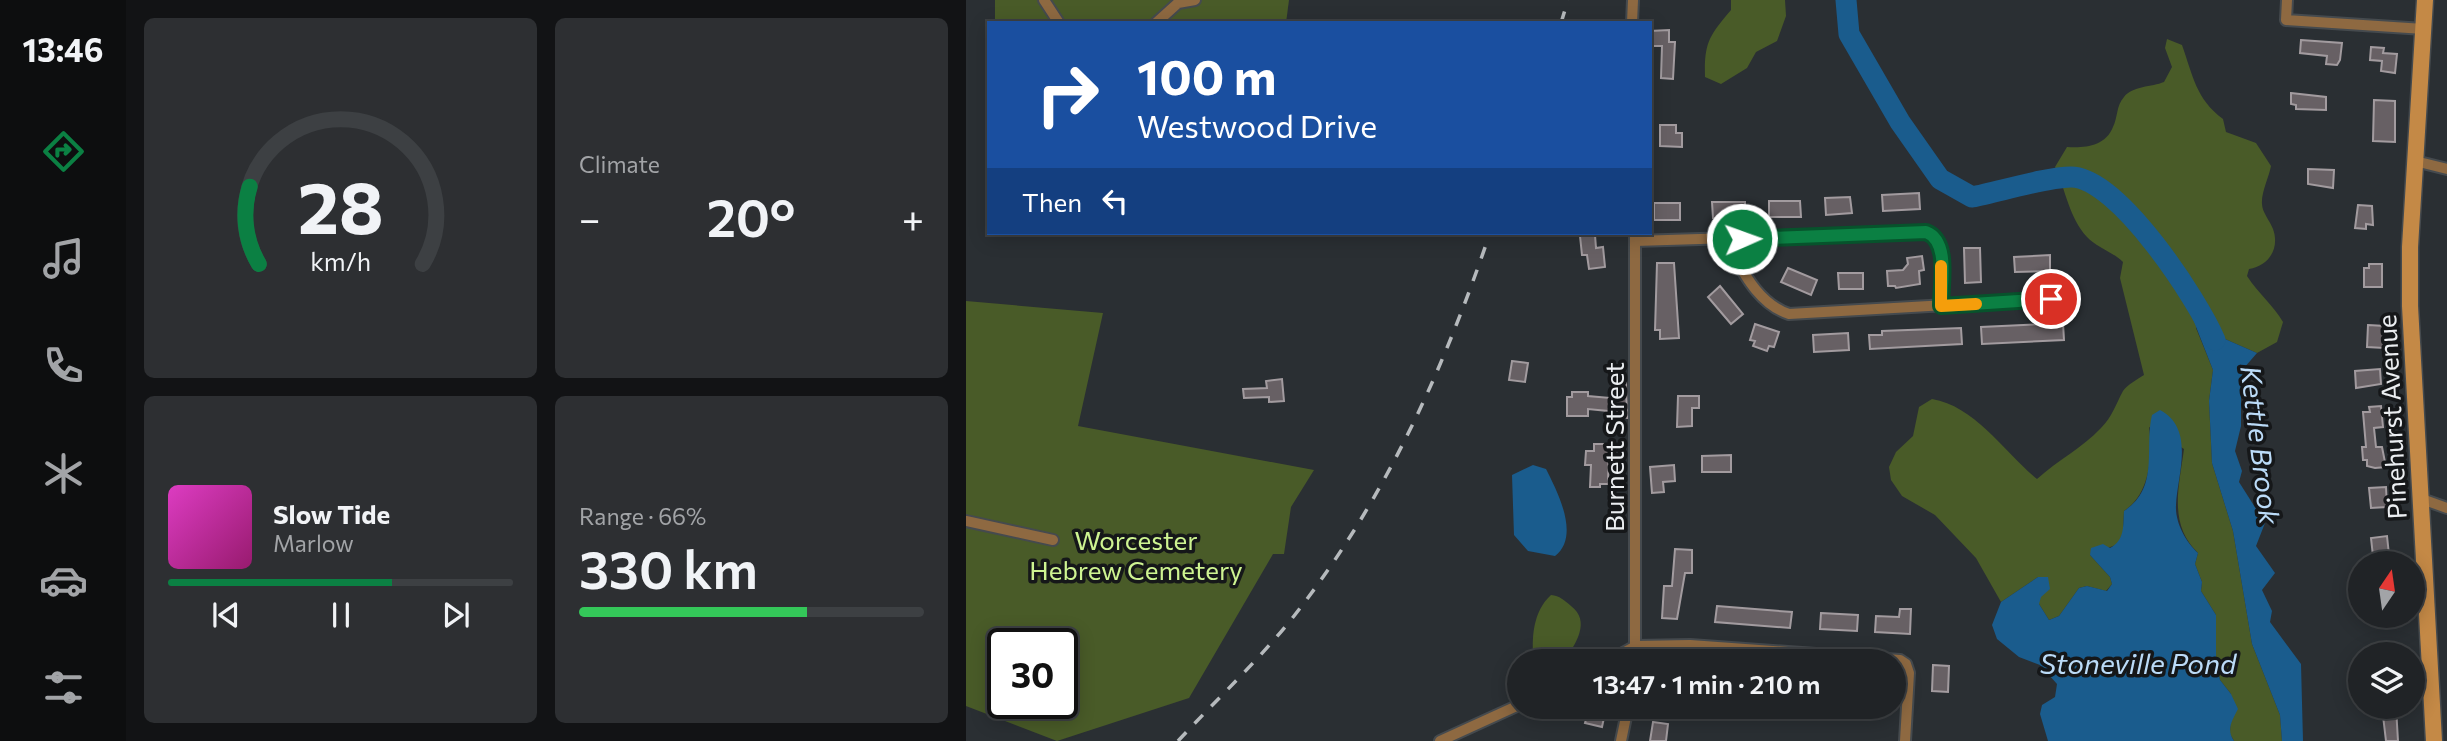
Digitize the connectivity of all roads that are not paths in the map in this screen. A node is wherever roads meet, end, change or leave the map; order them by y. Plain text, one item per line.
1 (1044, 0) edge
2 (1195, 0) edge
3 (1633, 0) edge
4 (2287, 0) edge
5 (2425, 0) edge
6 (1632, 19) edge
7 (1058, 21) edge
8 (1158, 21) edge
9 (2424, 29) junction
10 (2416, 161) junction
11 (2447, 169) edge
12 (1635, 237) edge
13 (1724, 239) junction
14 (2051, 299) dead end
15 (1941, 306) junction
16 (2419, 498) junction
17 (2447, 508) edge
18 (966, 521) edge
19 (1053, 540) dead end
20 (1636, 646) junction
21 (1631, 649) edge
22 (1636, 649) edge
23 (1507, 710) edge
24 (1626, 719) edge
25 (1440, 741) edge
26 (1621, 741) edge
27 (1905, 741) edge
28 (2434, 741) edge

1 - 7 street
2 - 8 street
3 - 6 street
4 - 9 street
5 - 9 main road, Pinehurst Avenue
9 - 10 main road, Pinehurst Avenue
10 - 11 street
10 - 16 main road, Pinehurst Avenue
12 - 13 street
12 - 20 street, Burnett Street
13 - 15 street
13 - 15 street
14 - 15 street
16 - 17 street
16 - 28 main road, Pinehurst Avenue
18 - 19 street
20 - 21 street
20 - 22 street, Burnett Street
20 - 27 street
23 - 25 street
24 - 26 street

